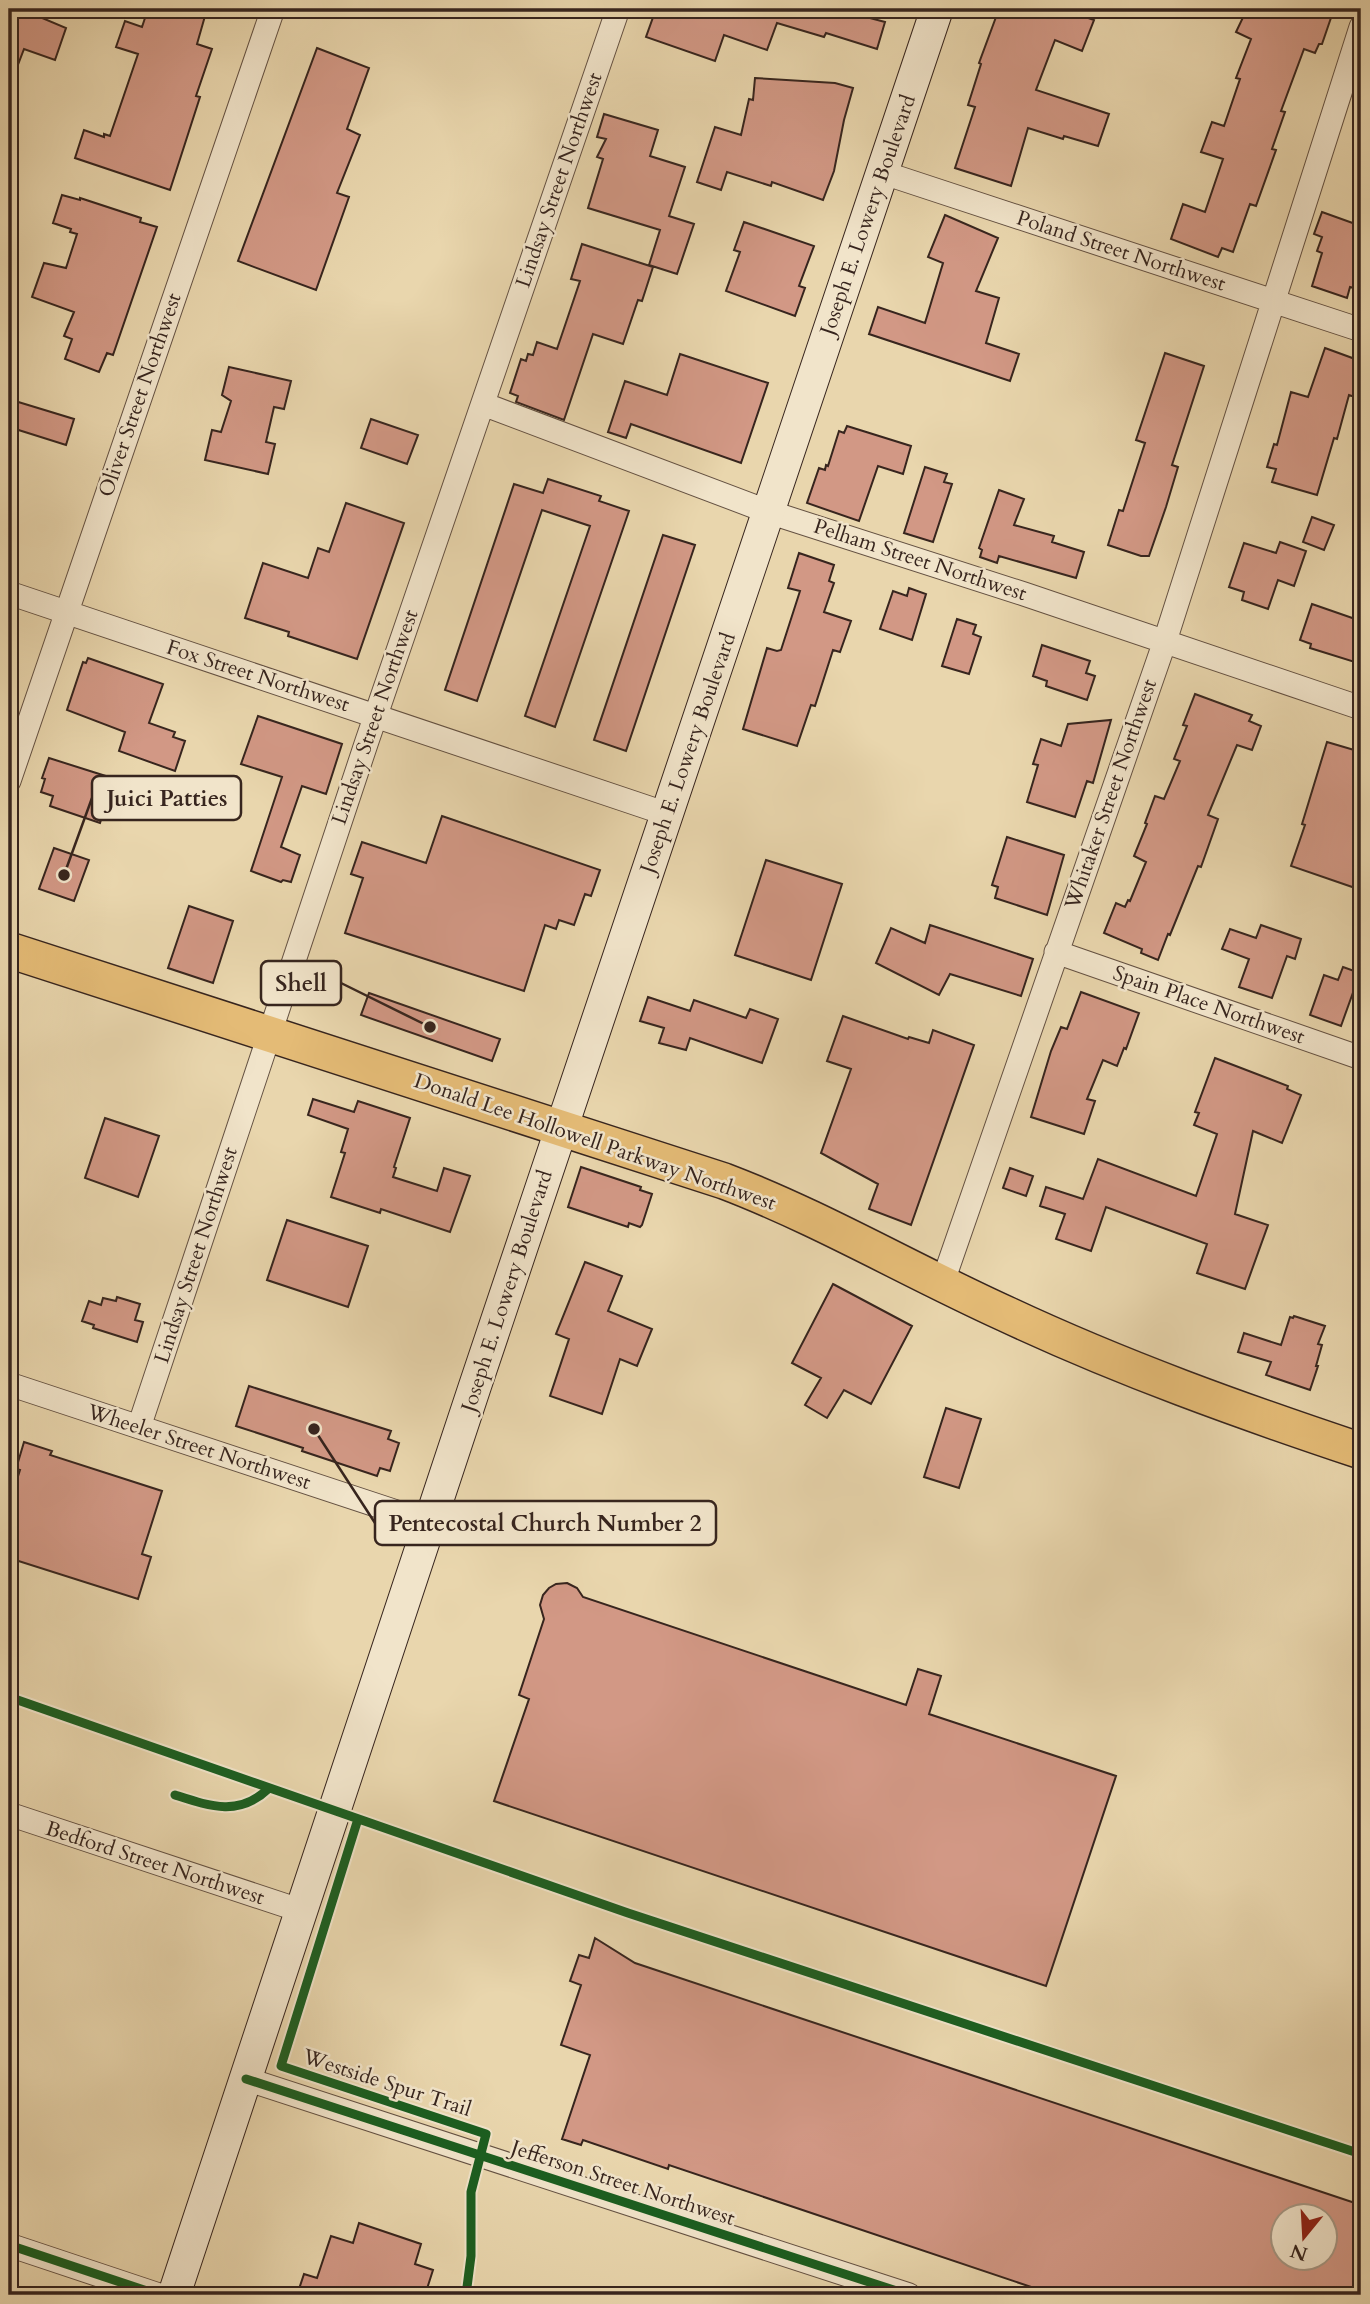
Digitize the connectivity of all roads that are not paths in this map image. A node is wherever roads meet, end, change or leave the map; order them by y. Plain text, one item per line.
1 (273, 9) edge
2 (618, 9) edge
3 (937, 9) edge
4 (1361, 27) edge
5 (881, 172) junction
6 (1273, 301) junction
7 (1361, 330) edge
8 (483, 404) junction
9 (769, 512) junction
10 (9, 593) edge
11 (65, 612) junction
12 (1165, 642) junction
13 (1361, 708) edge
14 (375, 716) junction
15 (9, 782) edge
16 (667, 814) junction
17 (9, 950) edge
18 (1056, 952) junction
19 (268, 1035) junction
20 (1361, 1058) edge
21 (561, 1129) junction
22 (942, 1284) junction
23 (9, 1384) edge
24 (139, 1427) junction
25 (1361, 1451) edge
26 (430, 1523) junction
27 (10, 1819) edge
28 (302, 1911) junction
29 (246, 2079) junction
30 (9, 2245) edge
31 (159, 2295) edge
32 (174, 2295) edge
33 (909, 2295) edge

1 - 11 street, Oliver Street Northwest
2 - 8 street, Lindsay Street Northwest
3 - 5 main road, Joseph E. Lowery Boulevard
4 - 6 street, Whitaker Street Northwest
5 - 6 street, Poland Street Northwest
5 - 9 main road, Joseph E. Lowery Boulevard
6 - 7 street, Poland Street Northwest
6 - 12 street, Whitaker Street Northwest
8 - 9 street, Pelham Street Northwest
8 - 14 street, Lindsay Street Northwest
9 - 12 street, Pelham Street Northwest
9 - 16 main road, Joseph E. Lowery Boulevard
10 - 11 street, Fox Street Northwest
11 - 14 street, Fox Street Northwest
11 - 15 street, Oliver Street Northwest
12 - 13 street, Pelham Street Northwest
12 - 18 street, Whitaker Street Northwest
14 - 16 street, Fox Street Northwest
14 - 19 street, Lindsay Street Northwest
16 - 21 main road, Joseph E. Lowery Boulevard
17 - 19 main road, Donald Lee Hollowell Parkway Northwest
18 - 20 street, Spain Place Northwest
18 - 22 street, Whitaker Street Northwest
19 - 21 main road, Donald Lee Hollowell Parkway Northwest
19 - 24 street, Lindsay Street Northwest
21 - 22 main road, Donald Lee Hollowell Parkway Northwest
21 - 26 main road, Joseph E. Lowery Boulevard
22 - 25 main road, Donald Lee Hollowell Parkway Northwest
23 - 24 street, Wheeler Street Northwest
24 - 26 street, Wheeler Street Northwest
26 - 28 main road, Joseph E. Lowery Boulevard
27 - 28 street, Bedford Street Northwest
28 - 29 main road, Joseph E. Lowery Boulevard
29 - 32 main road, Joseph E. Lowery Boulevard
29 - 33 street, Jefferson Street Northwest
30 - 31 street

